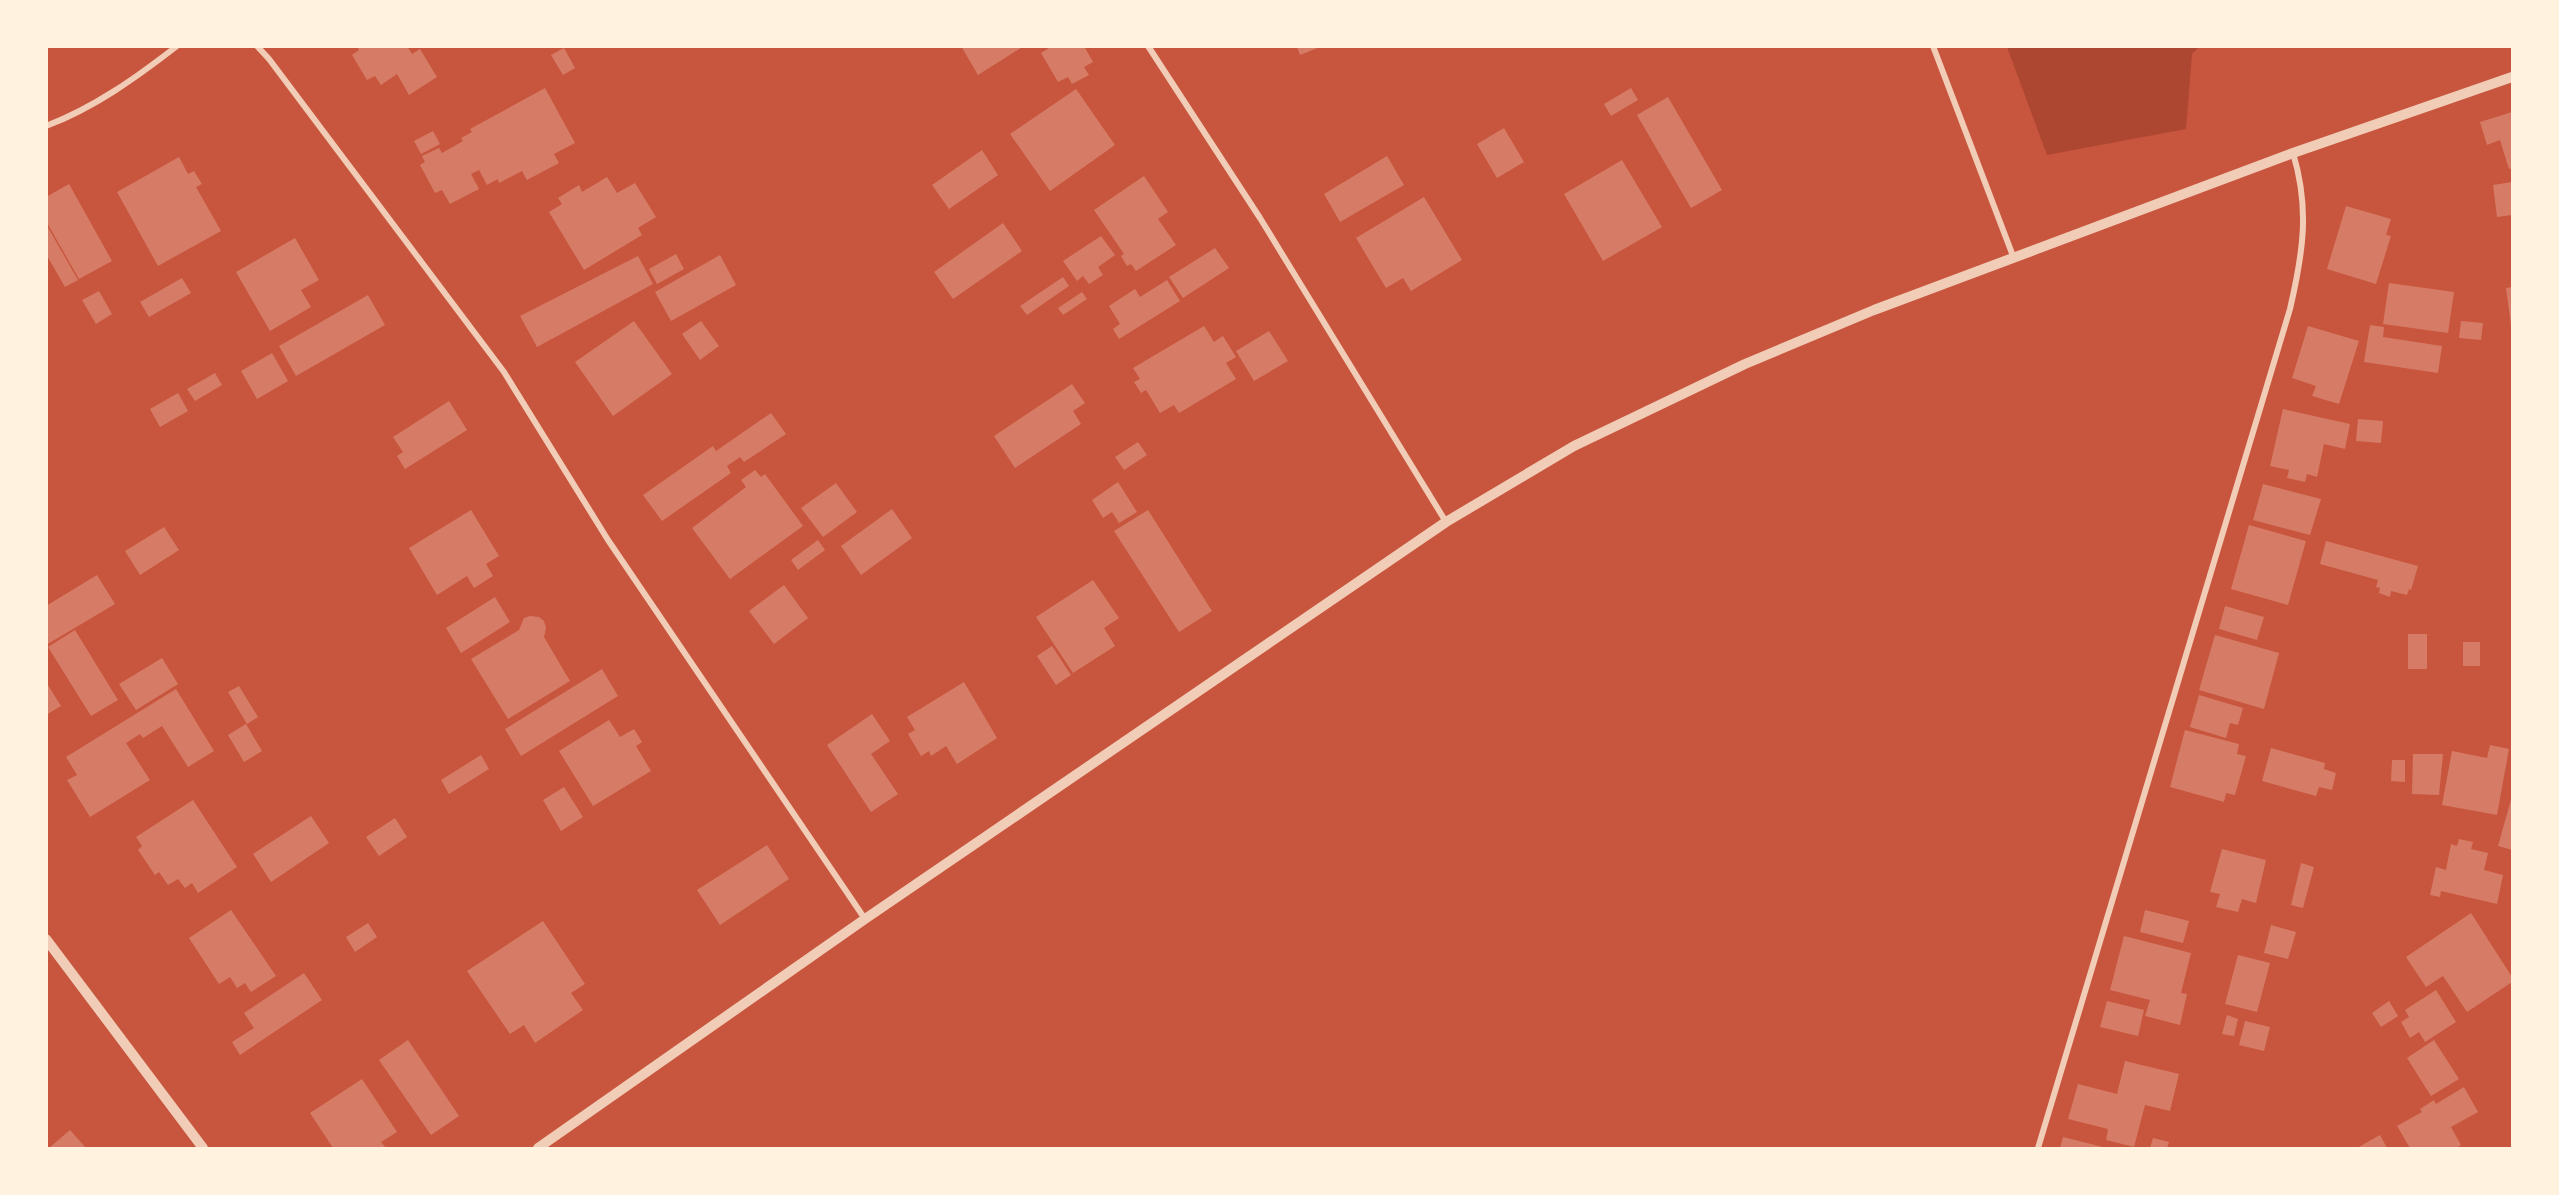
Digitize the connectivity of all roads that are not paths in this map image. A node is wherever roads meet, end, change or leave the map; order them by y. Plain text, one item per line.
1 (177, 46) edge
2 (257, 46) edge
3 (1148, 46) edge
4 (1933, 46) edge
5 (2512, 77) edge
6 (46, 126) edge
7 (2293, 153) junction
8 (2013, 256) junction
9 (1446, 522) junction
10 (865, 919) junction
11 (46, 939) edge
12 (203, 1149) edge
13 (538, 1149) edge
14 (2038, 1149) edge

1 - 6 street
2 - 10 street
3 - 9 street
4 - 8 street
5 - 7 street
7 - 8 street
7 - 14 street
8 - 9 street
9 - 10 street
10 - 13 street
11 - 12 street

